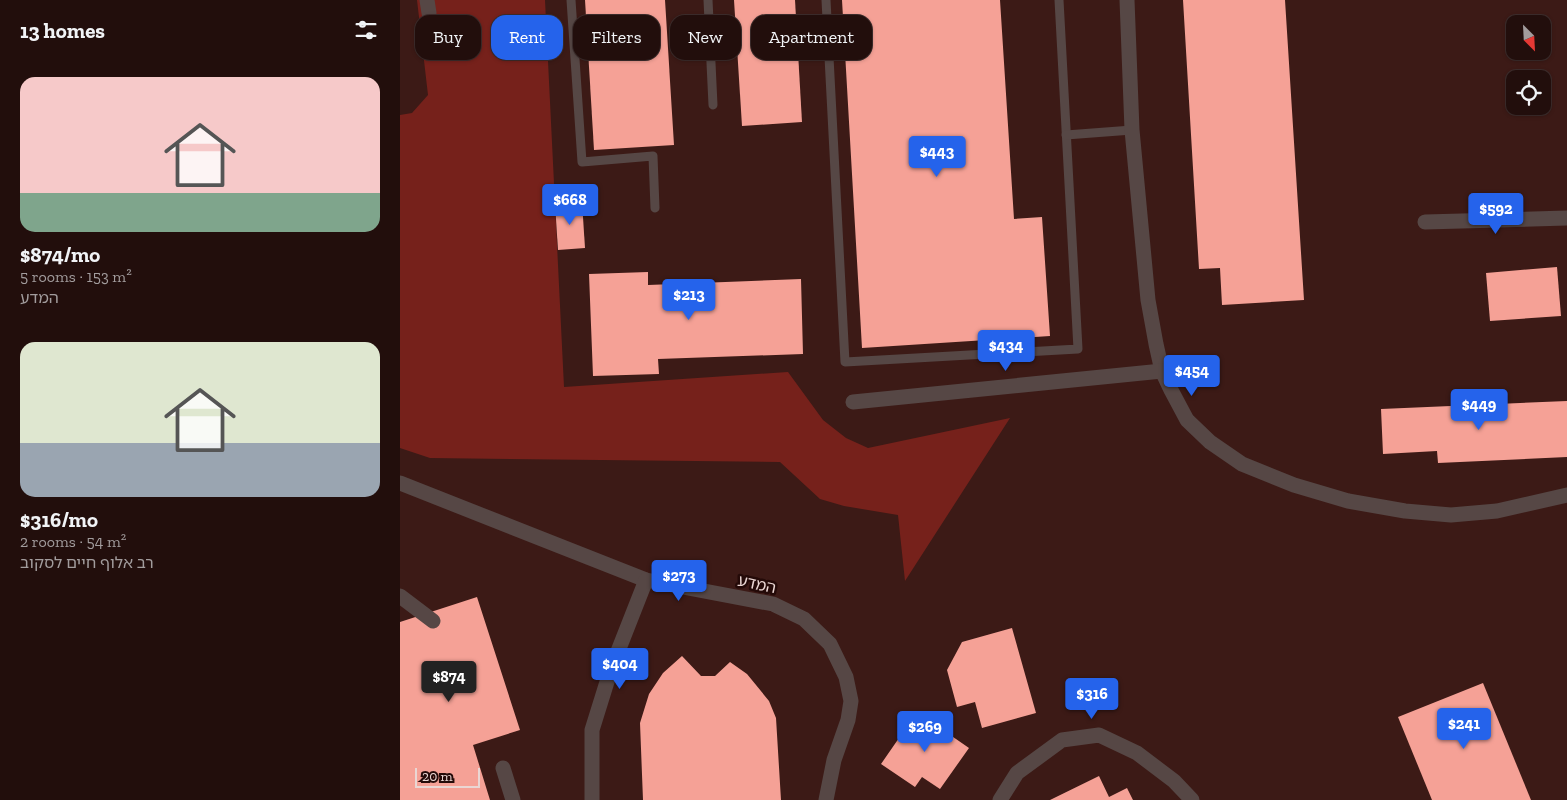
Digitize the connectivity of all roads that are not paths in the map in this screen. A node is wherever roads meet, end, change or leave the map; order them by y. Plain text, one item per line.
1 (570, 0) edge
2 (708, 0) edge
3 (826, 0) edge
4 (1059, 0) edge
5 (1127, 0) edge
6 (713, 105) dead end
7 (1132, 130) junction
8 (1066, 135) junction
9 (655, 208) dead end
10 (1567, 218) edge
11 (1425, 222) dead end
12 (1162, 372) junction
13 (853, 402) dead end
14 (400, 483) edge
15 (1567, 495) edge
16 (646, 580) junction
17 (400, 596) edge
18 (433, 621) dead end
19 (503, 768) dead end
20 (512, 800) edge
21 (592, 800) edge
22 (826, 800) edge
23 (1000, 800) edge
24 (1192, 800) edge

1 - 9 lane
2 - 6 lane
3 - 8 lane
4 - 8 lane
5 - 7 street
7 - 8 lane
7 - 12 street
10 - 11 street
12 - 13 street
12 - 15 street
14 - 16 street, המדע
16 - 21 street
16 - 22 street, המדע
17 - 18 street
19 - 20 street
23 - 24 street

